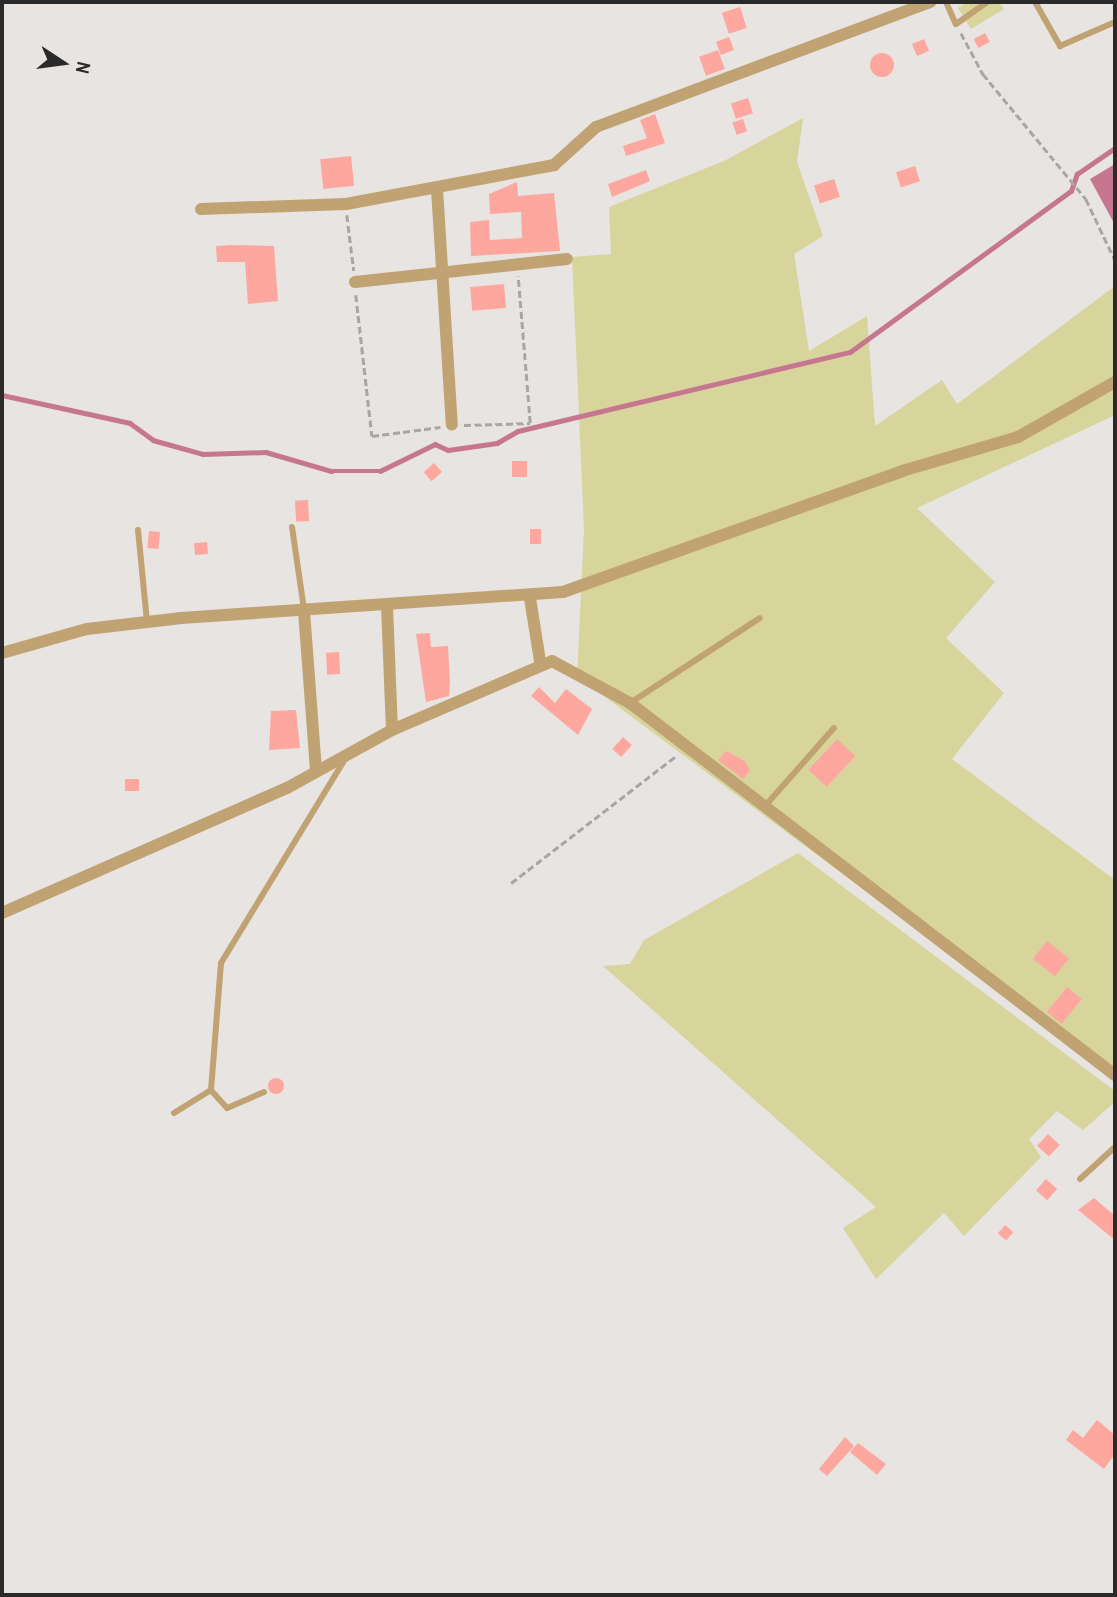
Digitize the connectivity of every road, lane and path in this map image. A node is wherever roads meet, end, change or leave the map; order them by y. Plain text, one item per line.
1 (930, 2) edge
2 (946, 2) edge
3 (988, 2) edge
4 (1035, 2) edge
5 (1115, 22) edge
6 (956, 24) junction
7 (437, 189) junction
8 (346, 204) junction
9 (201, 209) dead end
10 (567, 259) dead end
11 (1115, 260) edge
12 (517, 266) junction
13 (443, 270) junction
14 (355, 282) junction
15 (1115, 383) edge
16 (530, 423) dead end
17 (452, 425) dead end
18 (372, 436) dead end
19 (292, 527) dead end
20 (138, 530) dead end
21 (530, 598) junction
22 (387, 606) junction
23 (304, 611) junction
24 (760, 618) dead end
25 (148, 624) junction
26 (2, 653) edge
27 (540, 661) junction
28 (631, 703) junction
29 (834, 728) dead end
30 (392, 730) junction
31 (685, 748) junction
32 (346, 756) junction
33 (317, 771) junction
34 (765, 806) junction
35 (511, 883) dead end
36 (2, 905) edge
37 (16, 906) junction
38 (2, 913) edge
39 (1115, 1075) edge
40 (211, 1090) junction
41 (264, 1092) dead end
42 (174, 1113) dead end
43 (1115, 1147) edge
44 (1080, 1179) dead end

1 - 7 street
2 - 6 lane
3 - 6 lane
4 - 5 lane
6 - 11 path
7 - 8 street
7 - 13 street
8 - 9 street
8 - 14 path
10 - 12 street
12 - 13 street
12 - 16 path
13 - 14 street
13 - 17 street
14 - 18 path
15 - 21 street
19 - 23 lane
20 - 25 lane
21 - 22 street
21 - 27 street
22 - 23 street
22 - 30 street
23 - 25 street
23 - 33 street
24 - 28 lane
25 - 26 street
27 - 28 street
27 - 30 street
28 - 31 street
29 - 34 lane
30 - 32 street
31 - 34 street
31 - 35 path
32 - 33 street
32 - 40 lane
33 - 37 street
34 - 39 street
36 - 37 street
37 - 38 street
40 - 41 lane
40 - 42 lane
43 - 44 lane

